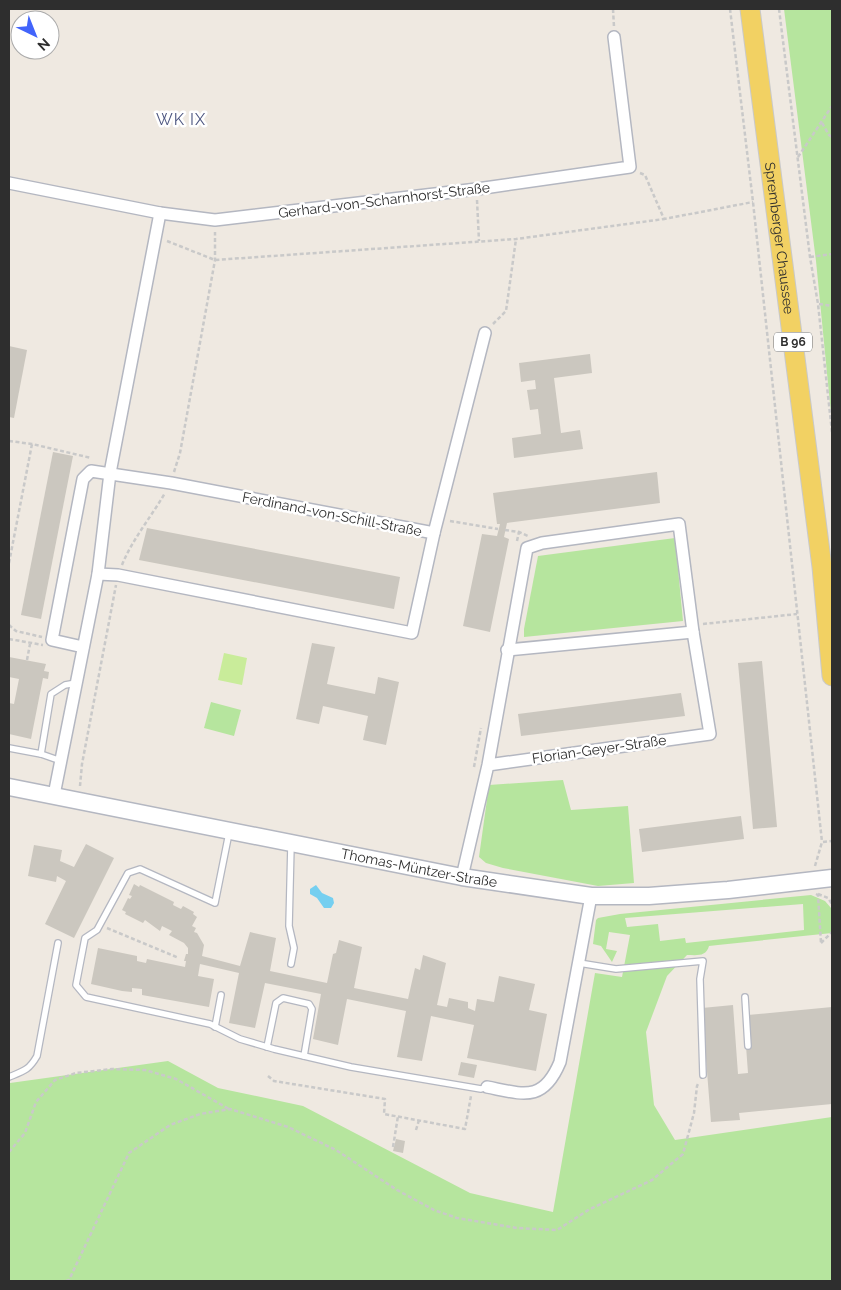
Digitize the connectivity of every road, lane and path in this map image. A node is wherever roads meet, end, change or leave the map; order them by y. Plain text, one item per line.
1 (613, 9) edge
2 (730, 9) edge
3 (750, 9) edge
4 (779, 9) edge
5 (614, 37) joint
6 (832, 106) edge
7 (822, 123) junction
8 (832, 138) edge
9 (798, 157) junction
10 (630, 167) junction
11 (9, 183) edge
12 (477, 189) junction
13 (753, 202) junction
14 (160, 213) junction
15 (664, 219) junction
16 (215, 220) junction
17 (156, 237) junction
18 (516, 239) junction
19 (479, 241) junction
20 (832, 254) edge
21 (810, 257) junction
22 (215, 260) junction
23 (818, 304) junction
24 (832, 306) edge
25 (485, 333) joint
26 (832, 432) edge
27 (9, 441) edge
28 (32, 444) junction
29 (111, 468) junction
30 (171, 484) junction
31 (438, 519) junction
32 (498, 529) dead end
33 (505, 530) dead end
34 (519, 532) junction
35 (434, 534) junction
36 (518, 541) dead end
37 (542, 543) junction
38 (9, 563) edge
39 (98, 574) junction
40 (118, 575) junction
41 (798, 614) junction
42 (9, 626) edge
43 (692, 628) junction
44 (9, 639) edge
45 (52, 640) junction
46 (30, 644) junction
47 (83, 647) junction
48 (507, 650) junction
49 (27, 660) dead end
50 (832, 676) edge
51 (76, 683) junction
52 (482, 722) dead end
53 (9, 748) edge
54 (40, 754) junction
55 (61, 761) junction
56 (488, 765) junction
57 (473, 770) dead end
58 (9, 787) edge
59 (80, 788) dead end
60 (54, 795) junction
61 (229, 831) junction
62 (822, 842) dead end
63 (292, 843) junction
64 (462, 877) junction
65 (832, 878) edge
66 (818, 895) dead end
67 (591, 896) junction
68 (832, 932) edge
69 (102, 934) dead end
70 (58, 943) dead end
71 (179, 958) dead end
72 (579, 963) junction
73 (291, 964) dead end
74 (221, 995) dead end
75 (745, 998) dead end
76 (215, 1027) junction
77 (748, 1046) dead end
78 (267, 1047) junction
79 (304, 1056) junction
80 (703, 1075) joint
81 (9, 1076) edge
82 (268, 1076) dead end
83 (487, 1087) joint
84 (473, 1088) junction
85 (230, 1109) junction
86 (398, 1116) junction
87 (418, 1120) junction
88 (416, 1130) dead end
89 (393, 1147) dead end
90 (9, 1152) edge
91 (66, 1281) edge

1 - 5 path
2 - 13 path
3 - 50 main road, Spremberger Chaussee / B 96
4 - 9 path
5 - 10 street
6 - 7 path
7 - 8 path
7 - 9 path
9 - 21 path
10 - 12 street, Gerhard-von-Scharnhorst-Straße
10 - 15 path
11 - 14 street, Gerhard-von-Scharnhorst-Straße
12 - 16 street, Gerhard-von-Scharnhorst-Straße
12 - 19 path
13 - 15 path
13 - 41 path
14 - 16 street, Gerhard-von-Scharnhorst-Straße
14 - 17 street
15 - 18 path
16 - 22 path
17 - 22 path
17 - 29 street
18 - 19 path
18 - 25 path
19 - 22 path
20 - 21 path
21 - 23 path
22 - 30 path
23 - 24 path
23 - 26 path
25 - 31 street
27 - 28 path
28 - 29 path
28 - 38 path
29 - 30 street, Ferdinand-von-Schill-Straße
29 - 39 street
29 - 45 street, Ferdinand-von-Schill-Straße
30 - 35 street, Ferdinand-von-Schill-Straße
30 - 40 path
31 - 32 path
31 - 35 street
33 - 34 path
34 - 36 path
34 - 37 path
35 - 40 street, Ferdinand-von-Schill-Straße
37 - 43 street
37 - 48 street
39 - 40 street, Ferdinand-von-Schill-Straße
39 - 47 street
40 - 59 path
41 - 43 path
41 - 62 path
42 - 45 path
43 - 48 street
43 - 56 street, Florian-Geyer-Straße
44 - 46 path
45 - 46 path
45 - 47 street
46 - 49 path
47 - 51 street
48 - 56 street
51 - 54 lane
51 - 55 street
52 - 57 path
53 - 54 lane
54 - 55 lane
55 - 60 street
56 - 64 street
58 - 60 street, Thomas-Müntzer-Straße
60 - 61 street, Thomas-Müntzer-Straße
61 - 63 street, Thomas-Müntzer-Straße
61 - 76 lane
63 - 64 street, Thomas-Müntzer-Straße
63 - 73 lane
64 - 67 street, Thomas-Müntzer-Straße
65 - 67 street, Thomas-Müntzer-Straße
66 - 68 path
67 - 72 street
69 - 71 path
70 - 81 lane
72 - 80 lane
72 - 83 street
74 - 76 lane
75 - 77 lane
76 - 78 lane
78 - 79 lane
78 - 79 lane
79 - 84 lane
80 - 85 path
82 - 86 path
83 - 84 lane
84 - 87 path
85 - 90 path
85 - 91 path
86 - 87 path
86 - 89 path
87 - 88 path

